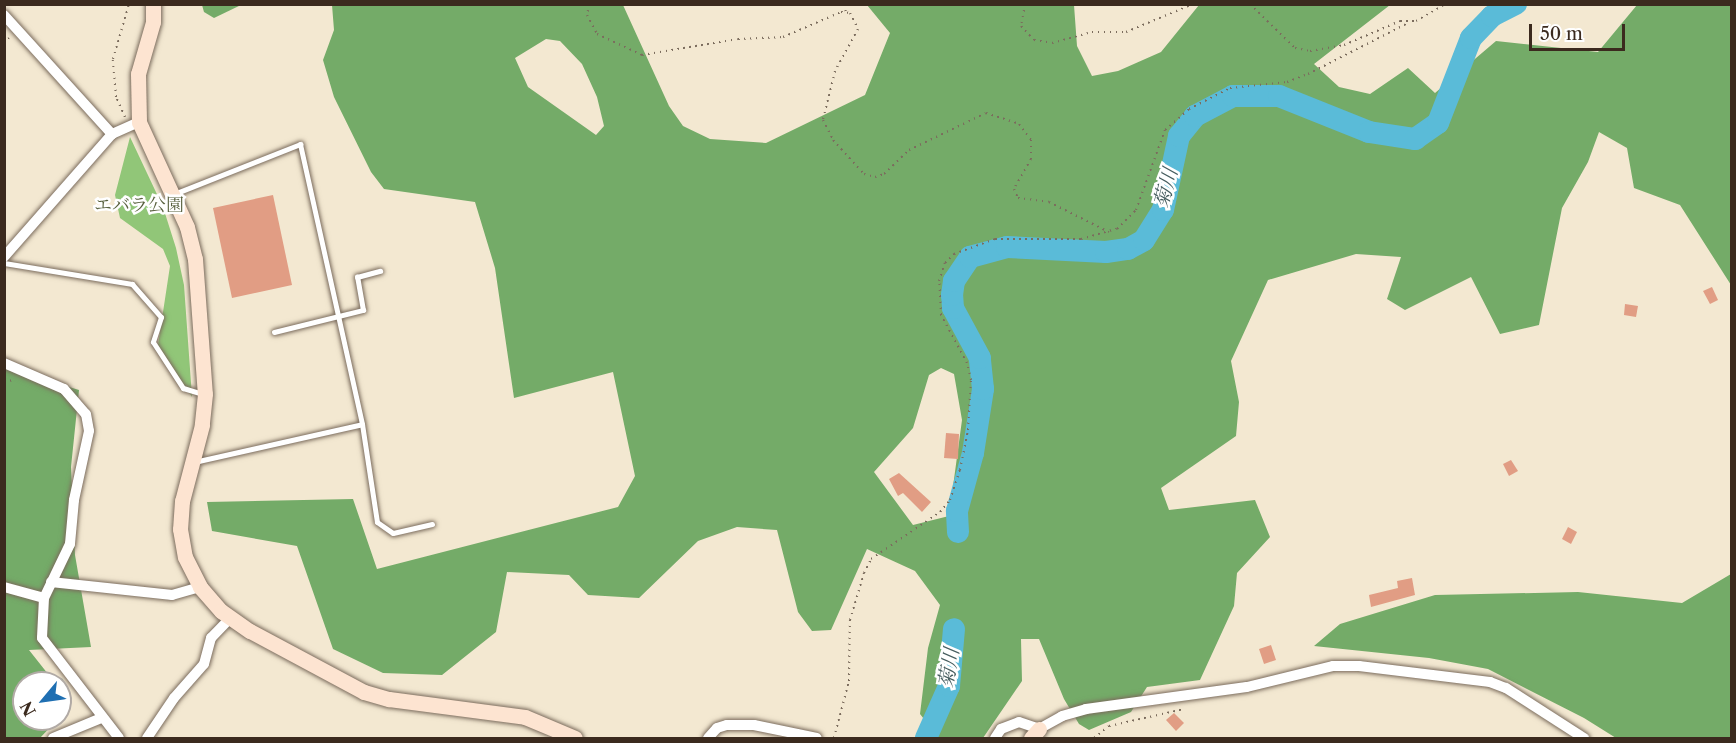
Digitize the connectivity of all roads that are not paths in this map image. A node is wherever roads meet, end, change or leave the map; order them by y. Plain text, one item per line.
1 (153, 4) edge
2 (4, 15) edge
3 (139, 122) junction
4 (112, 134) junction
5 (173, 194) junction
6 (4, 257) edge
7 (4, 263) edge
8 (380, 272) dead end
9 (338, 316) junction
10 (274, 332) dead end
11 (4, 363) edge
12 (205, 394) junction
13 (362, 424) junction
14 (192, 462) junction
15 (432, 524) dead end
16 (51, 582) junction
17 (4, 587) edge
18 (200, 587) junction
19 (44, 598) junction
20 (230, 618) junction
21 (101, 718) junction
22 (1035, 734) edge
23 (53, 738) edge
24 (119, 738) edge
25 (147, 738) edge
26 (575, 738) edge
27 (708, 738) edge
28 (817, 738) edge
29 (995, 738) edge
30 (1584, 738) edge

1 - 3 street
2 - 4 street
3 - 4 street
3 - 5 street
4 - 6 street
5 - 9 lane
5 - 12 street
7 - 12 lane
8 - 9 lane
9 - 10 lane
9 - 13 lane
11 - 16 street
12 - 14 street
13 - 14 lane
13 - 15 lane
14 - 18 street
16 - 18 street
16 - 19 street
17 - 19 street
18 - 20 street
19 - 21 street
20 - 25 street
20 - 26 street
21 - 23 street
21 - 24 street
22 - 29 street
22 - 30 street
27 - 28 street

